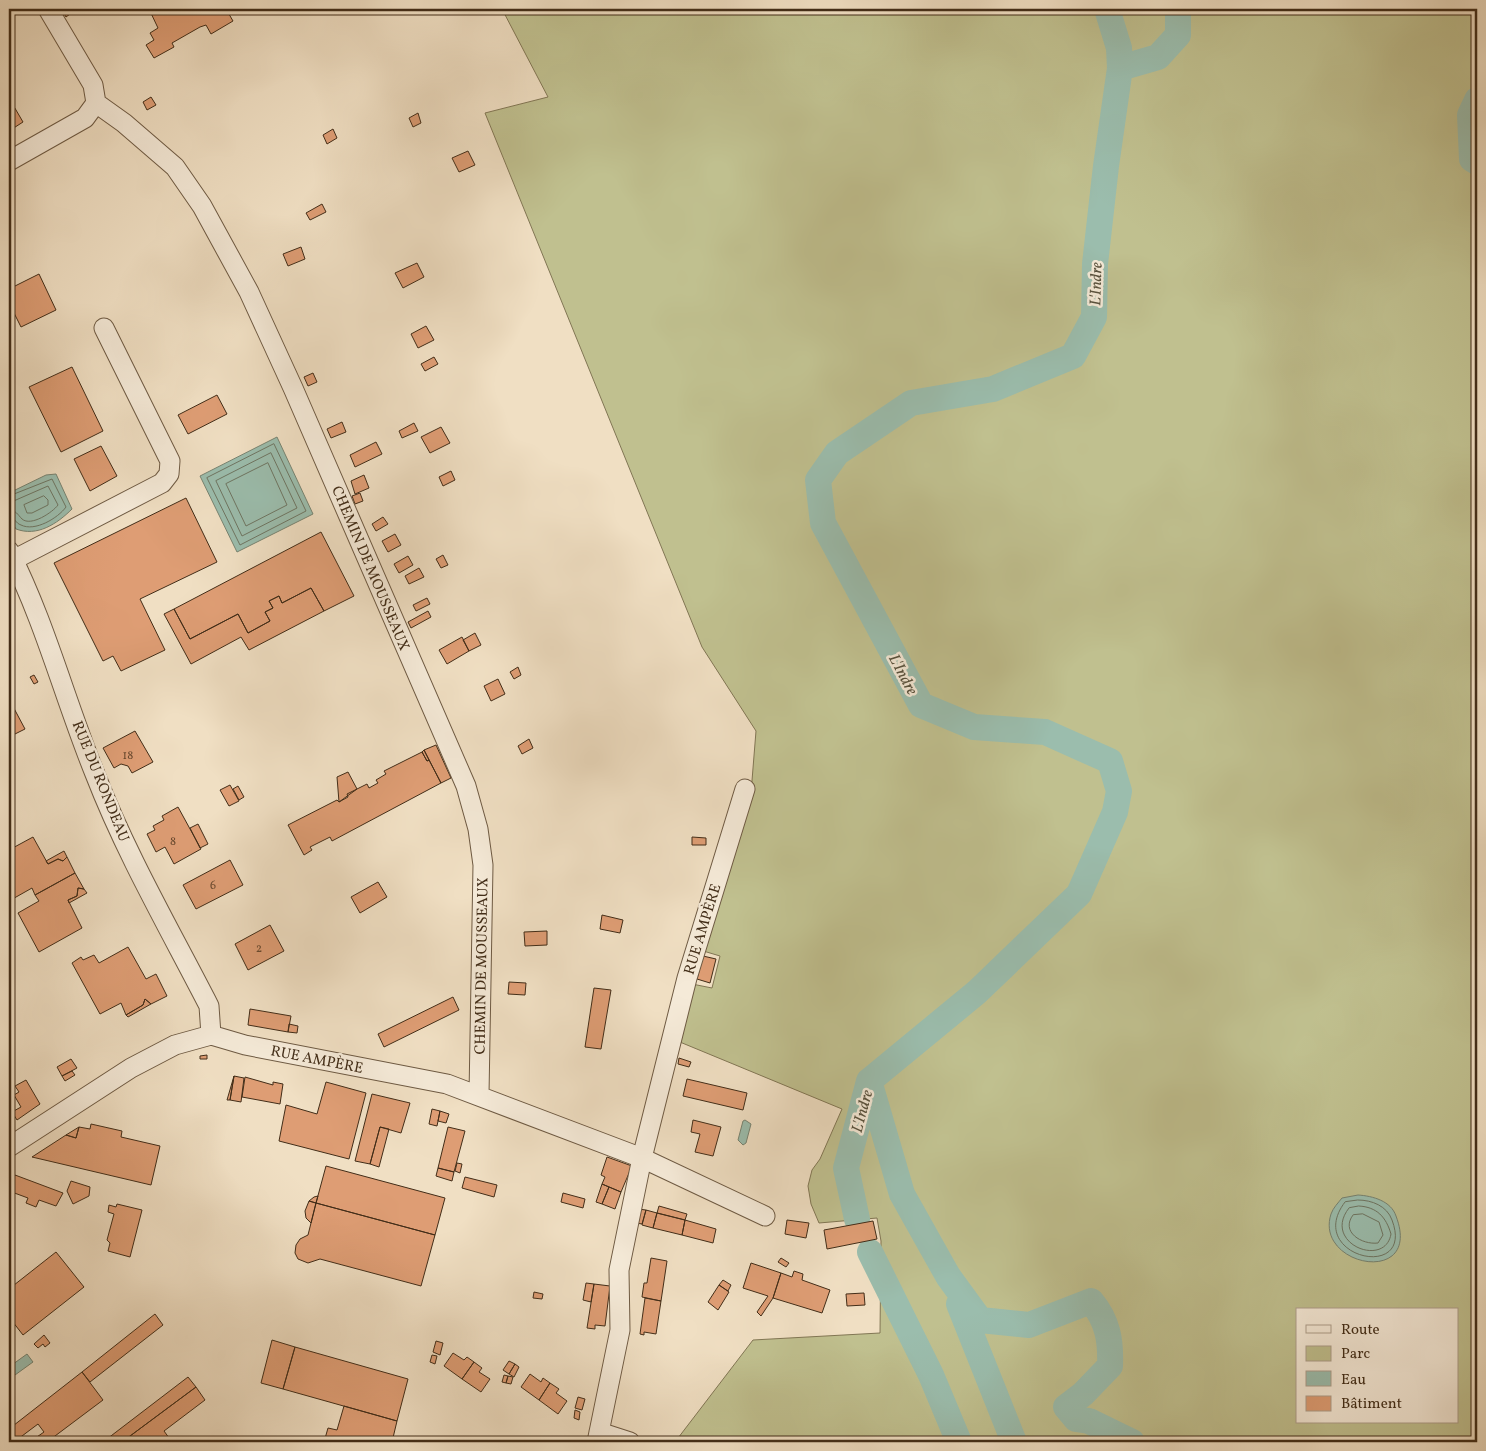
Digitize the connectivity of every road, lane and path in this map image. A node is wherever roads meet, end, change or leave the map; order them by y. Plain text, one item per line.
1 (48, 9) edge
2 (96, 104) junction
3 (9, 161) edge
4 (104, 328) dead end
5 (11, 555) edge
6 (745, 789) dead end
7 (211, 1035) junction
8 (479, 1095) junction
9 (9, 1147) edge
10 (642, 1158) junction
11 (765, 1216) dead end
12 (598, 1437) edge
13 (630, 1442) edge

1 - 2 street
2 - 3 street
2 - 8 street, CHEMIN DE MOUSSEAUX
4 - 5 street
5 - 7 street, RUE DU RONDEAU
6 - 10 street, RUE AMPÈRE
7 - 8 street, RUE AMPÈRE
7 - 9 street
8 - 10 street, RUE AMPÈRE
10 - 11 street, RUE AMPÈRE
10 - 12 street
12 - 13 street

